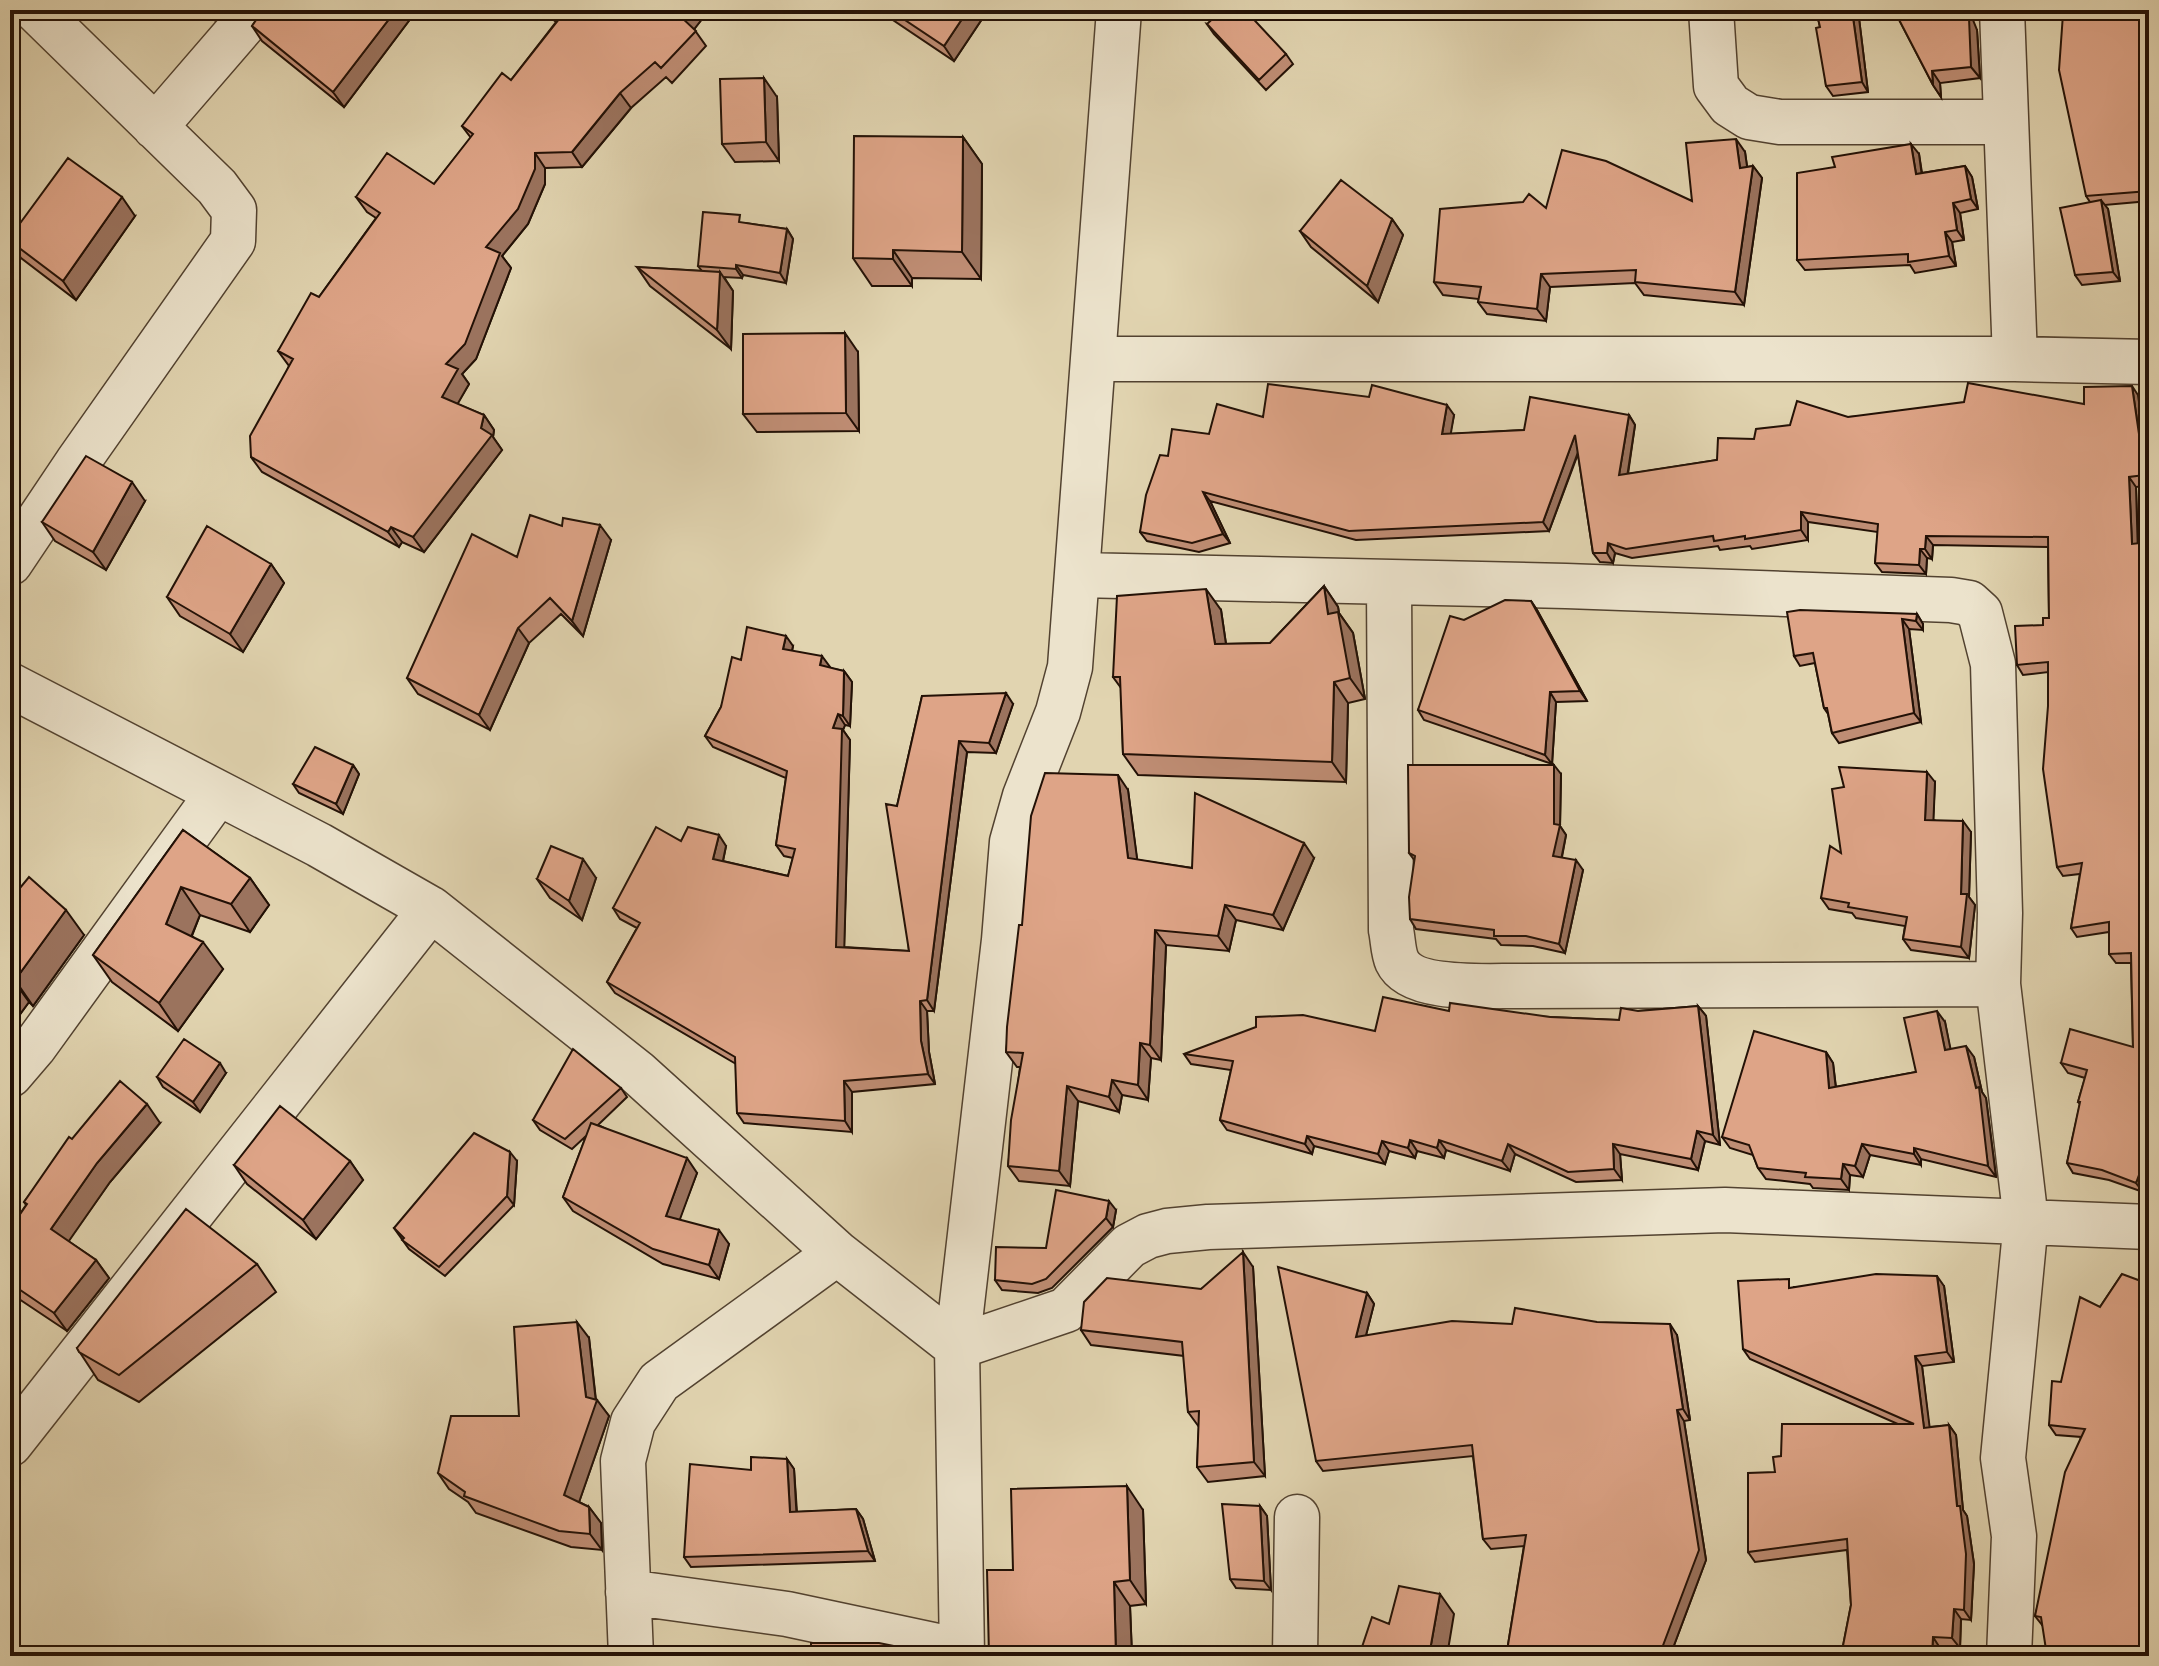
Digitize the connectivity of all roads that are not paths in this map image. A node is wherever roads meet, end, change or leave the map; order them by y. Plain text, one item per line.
1 (36, 10) edge
2 (256, 10) edge
3 (1119, 10) edge
4 (1711, 10) edge
5 (2002, 10) edge
6 (2006, 122) junction
7 (155, 127) junction
8 (1093, 359) junction
9 (2015, 359) junction
10 (2149, 362) edge
11 (10, 563) edge
12 (1078, 575) junction
13 (1389, 583) junction
14 (10, 685) edge
15 (218, 793) junction
16 (431, 909) junction
17 (1998, 984) junction
18 (10, 1075) edge
19 (2026, 1221) junction
20 (2149, 1227) edge
21 (837, 1253) junction
22 (957, 1347) junction
23 (10, 1444) edge
24 (1297, 1517) dead end
25 (628, 1592) junction
26 (962, 1654) edge
27 (631, 1656) edge
28 (1295, 1656) edge
29 (2009, 1656) edge

1 - 7 street
2 - 7 street
3 - 8 street
4 - 6 street
5 - 6 street
6 - 9 street
7 - 11 street
8 - 9 street
8 - 12 street
9 - 10 street
12 - 13 street
12 - 22 street
13 - 17 street
13 - 17 street
14 - 15 street
15 - 16 street
15 - 18 street
16 - 21 street
16 - 23 street
17 - 19 street
19 - 20 street
19 - 22 street
19 - 29 street
21 - 22 street
21 - 25 street
22 - 26 street
24 - 28 street
25 - 26 street
25 - 27 street

